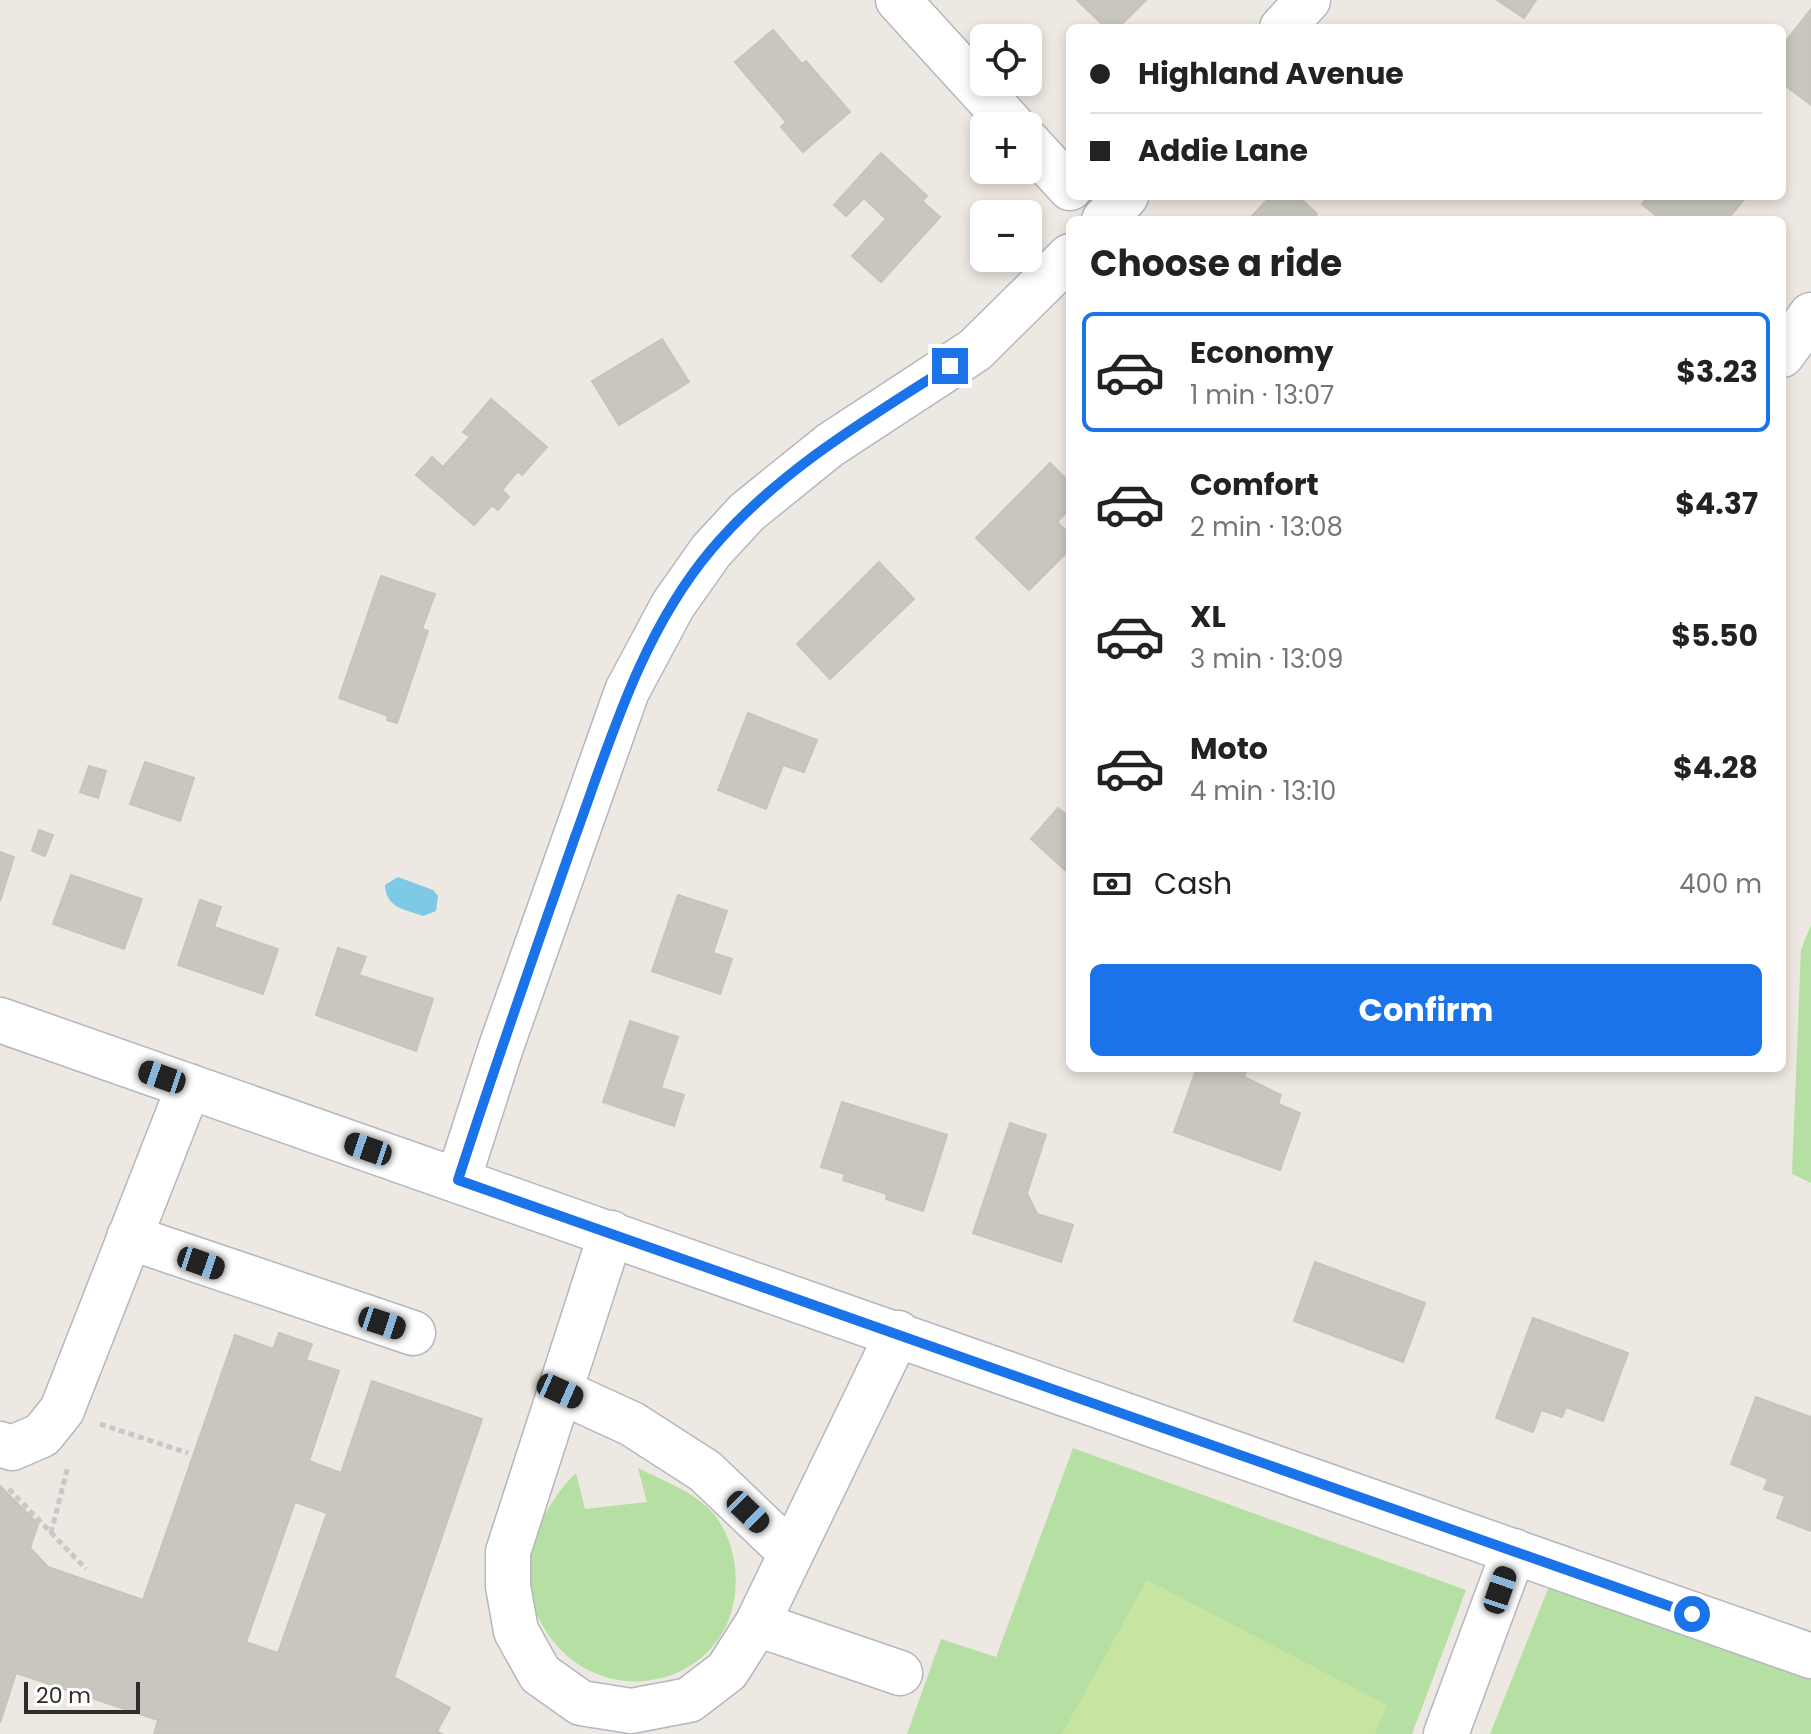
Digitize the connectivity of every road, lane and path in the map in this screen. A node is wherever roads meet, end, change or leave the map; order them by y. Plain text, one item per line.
1 (898, 0) edge
2 (1308, 0) edge
3 (1286, 24) edge
4 (1000, 112) edge
5 (1042, 157) edge
6 (1066, 184) edge
7 (1081, 200) edge
8 (1122, 200) edge
9 (1097, 216) edge
10 (1105, 216) edge
11 (1066, 260) edge
12 (1811, 315) edge
13 (1786, 349) edge
14 (0, 1020) edge
15 (189, 1086) junction
16 (458, 1180) junction
17 (611, 1233) junction
18 (129, 1237) junction
19 (413, 1333) dead end
20 (898, 1333) junction
21 (560, 1391) junction
22 (94, 1421) dead end
23 (0, 1444) edge
24 (188, 1453) dead end
25 (0, 1480) edge
26 (1514, 1551) junction
27 (791, 1553) junction
28 (86, 1569) dead end
29 (757, 1624) junction
30 (1811, 1656) edge
31 (900, 1673) dead end
32 (1446, 1734) edge

1 - 4 street
2 - 3 street
5 - 6 street
7 - 9 street
8 - 10 street
11 - 16 street
12 - 13 street
14 - 15 street
15 - 16 street
15 - 18 street
16 - 17 street
17 - 20 street
17 - 21 street
18 - 19 street
18 - 23 street
20 - 26 street
20 - 27 street
21 - 27 street
21 - 29 street
22 - 24 path
25 - 28 path
26 - 30 street
26 - 32 street
27 - 29 street
29 - 31 street

